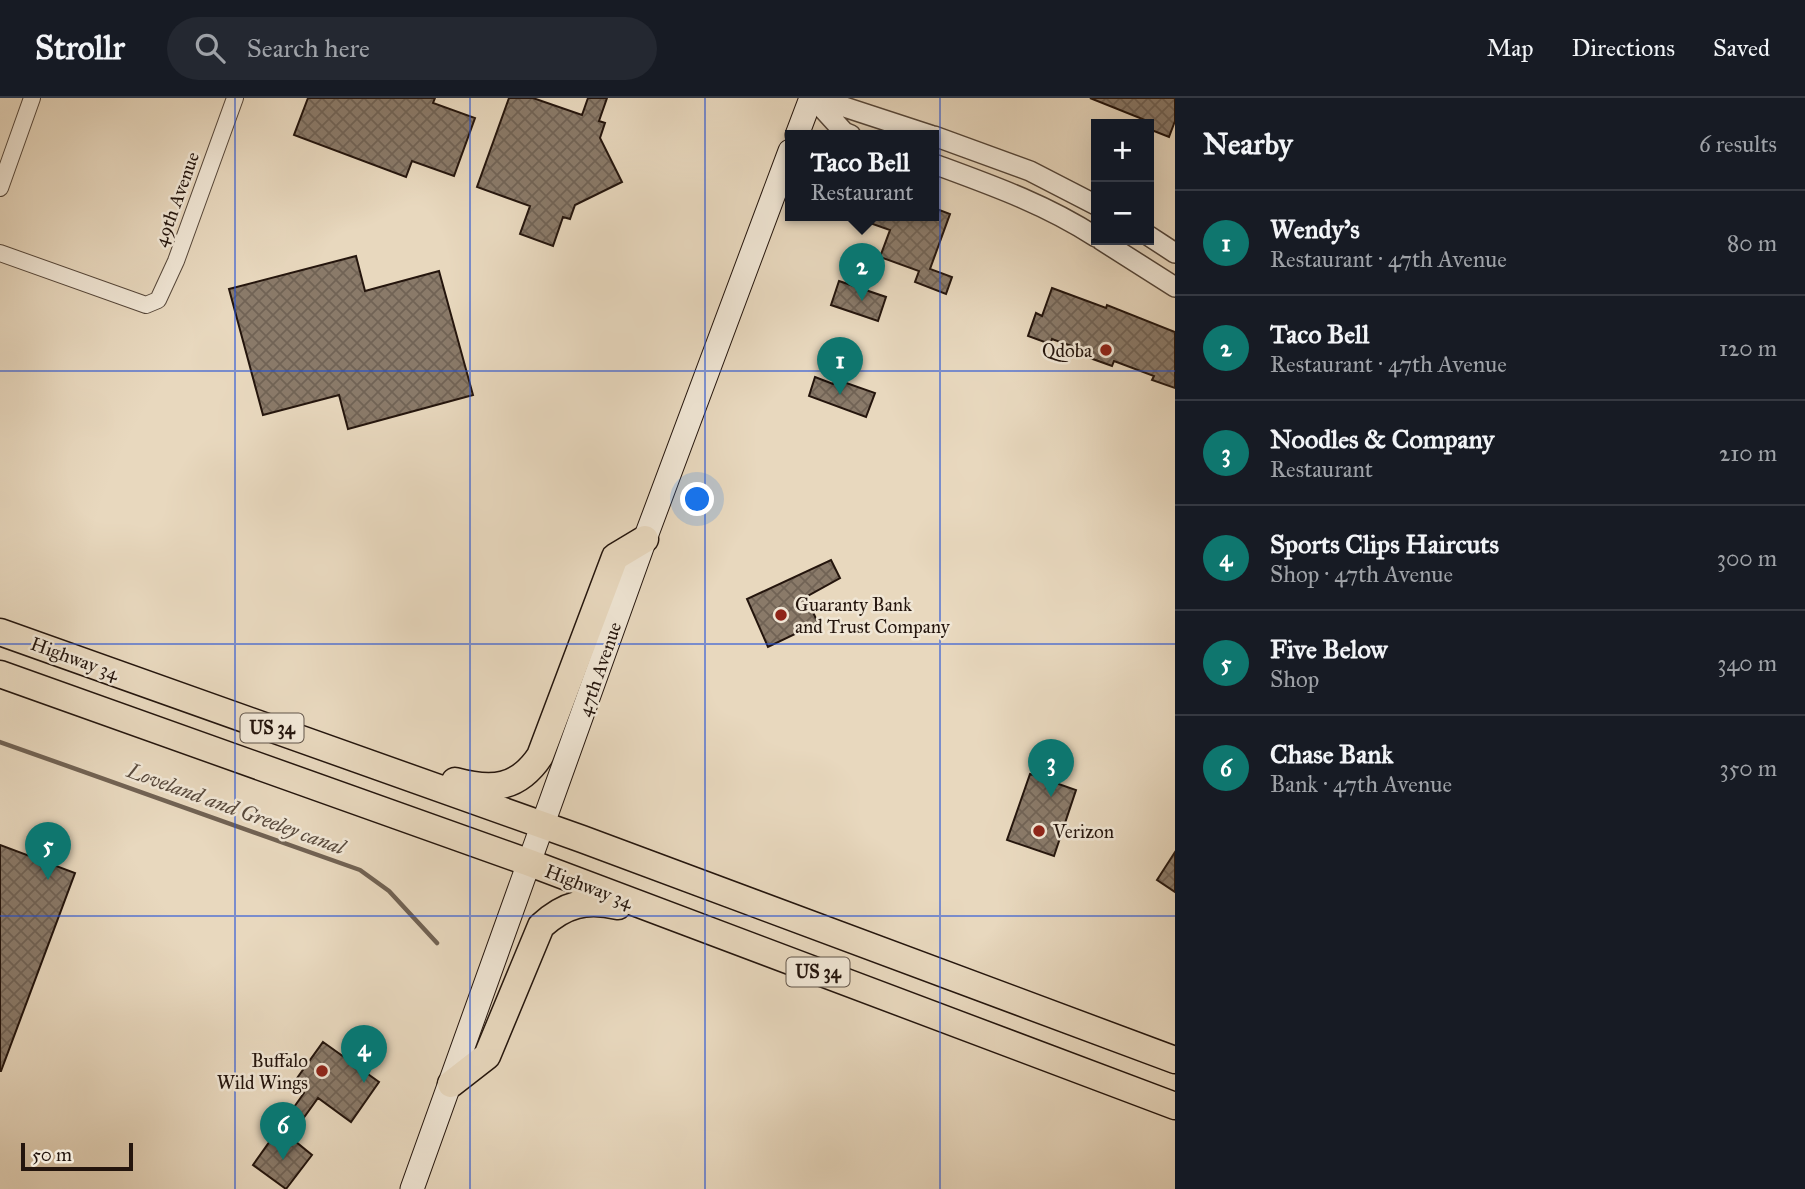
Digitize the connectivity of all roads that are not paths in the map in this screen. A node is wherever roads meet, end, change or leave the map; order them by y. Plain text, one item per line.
1 (32, 98) edge
2 (235, 98) edge
3 (814, 98) edge
4 (799, 130) edge
5 (842, 130) edge
6 (916, 130) edge
7 (939, 138) edge
8 (785, 164) edge
9 (939, 166) edge
10 (0, 188) edge
11 (1091, 202) edge
12 (1091, 234) edge
13 (1154, 239) edge
14 (1109, 245) edge
15 (0, 253) edge
16 (1175, 253) edge
17 (1175, 287) edge
18 (645, 538) junction
19 (0, 632) edge
20 (0, 674) edge
21 (256, 722) junction
22 (544, 825) junction
23 (530, 863) junction
24 (746, 944) junction
25 (1175, 1060) edge
26 (451, 1084) junction
27 (1175, 1106) edge
28 (412, 1189) edge

1 - 10 street
2 - 15 street, 49th Avenue
3 - 4 main road
3 - 5 street
3 - 6 street
7 - 11 street
8 - 18 main road, 47th Avenue
9 - 12 street
13 - 16 street
14 - 17 street
18 - 21 highway
18 - 22 main road, 47th Avenue
19 - 21 highway, Highway 34 / US 34
20 - 23 highway, Highway 34 / US 34
21 - 22 highway, Highway 34 / US 34
22 - 23 main road, 47th Avenue
22 - 25 highway, Highway 34 / US 34
23 - 24 highway, Highway 34 / US 34
23 - 26 main road, 47th Avenue
24 - 26 highway
24 - 27 highway, Highway 34 / US 34
26 - 28 main road, 47th Avenue

